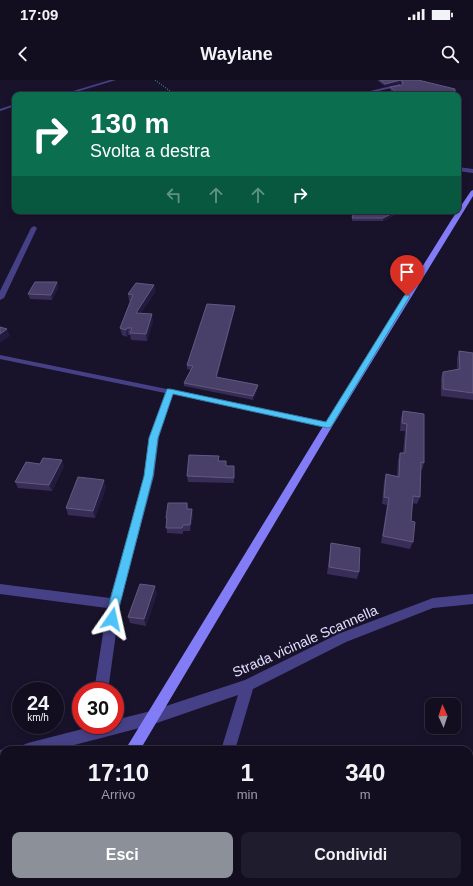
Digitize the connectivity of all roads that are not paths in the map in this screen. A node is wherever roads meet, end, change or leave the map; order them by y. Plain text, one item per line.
1 (114, 80) edge
2 (400, 85) edge
3 (72, 92) edge
4 (368, 92) edge
5 (12, 106) edge
6 (0, 110) edge
7 (461, 169) edge
8 (473, 171) edge
9 (473, 192) edge
10 (461, 207) edge
11 (457, 214) edge
12 (34, 228) dead end
13 (0, 298) edge
14 (0, 357) edge
15 (170, 391) junction
16 (328, 425) junction
17 (0, 589) edge
18 (473, 600) edge
19 (114, 604) junction
20 (102, 682) edge
21 (248, 685) junction
22 (151, 718) junction
23 (124, 724) edge
24 (81, 734) edge
25 (41, 746) edge
26 (134, 746) edge
27 (229, 746) edge

1 - 3 street
2 - 4 street
5 - 6 street
7 - 8 street
9 - 10 main road
11 - 16 main road
12 - 13 street
14 - 15 street
15 - 16 street
15 - 19 street
16 - 22 main road
17 - 19 street
18 - 21 street, Strada vicinale Scannella
19 - 20 street
21 - 22 street, Strada vicinale Scannella
21 - 27 street
22 - 23 street, Strada vicinale Scannella
22 - 26 main road
24 - 25 street, Strada vicinale Scannella

